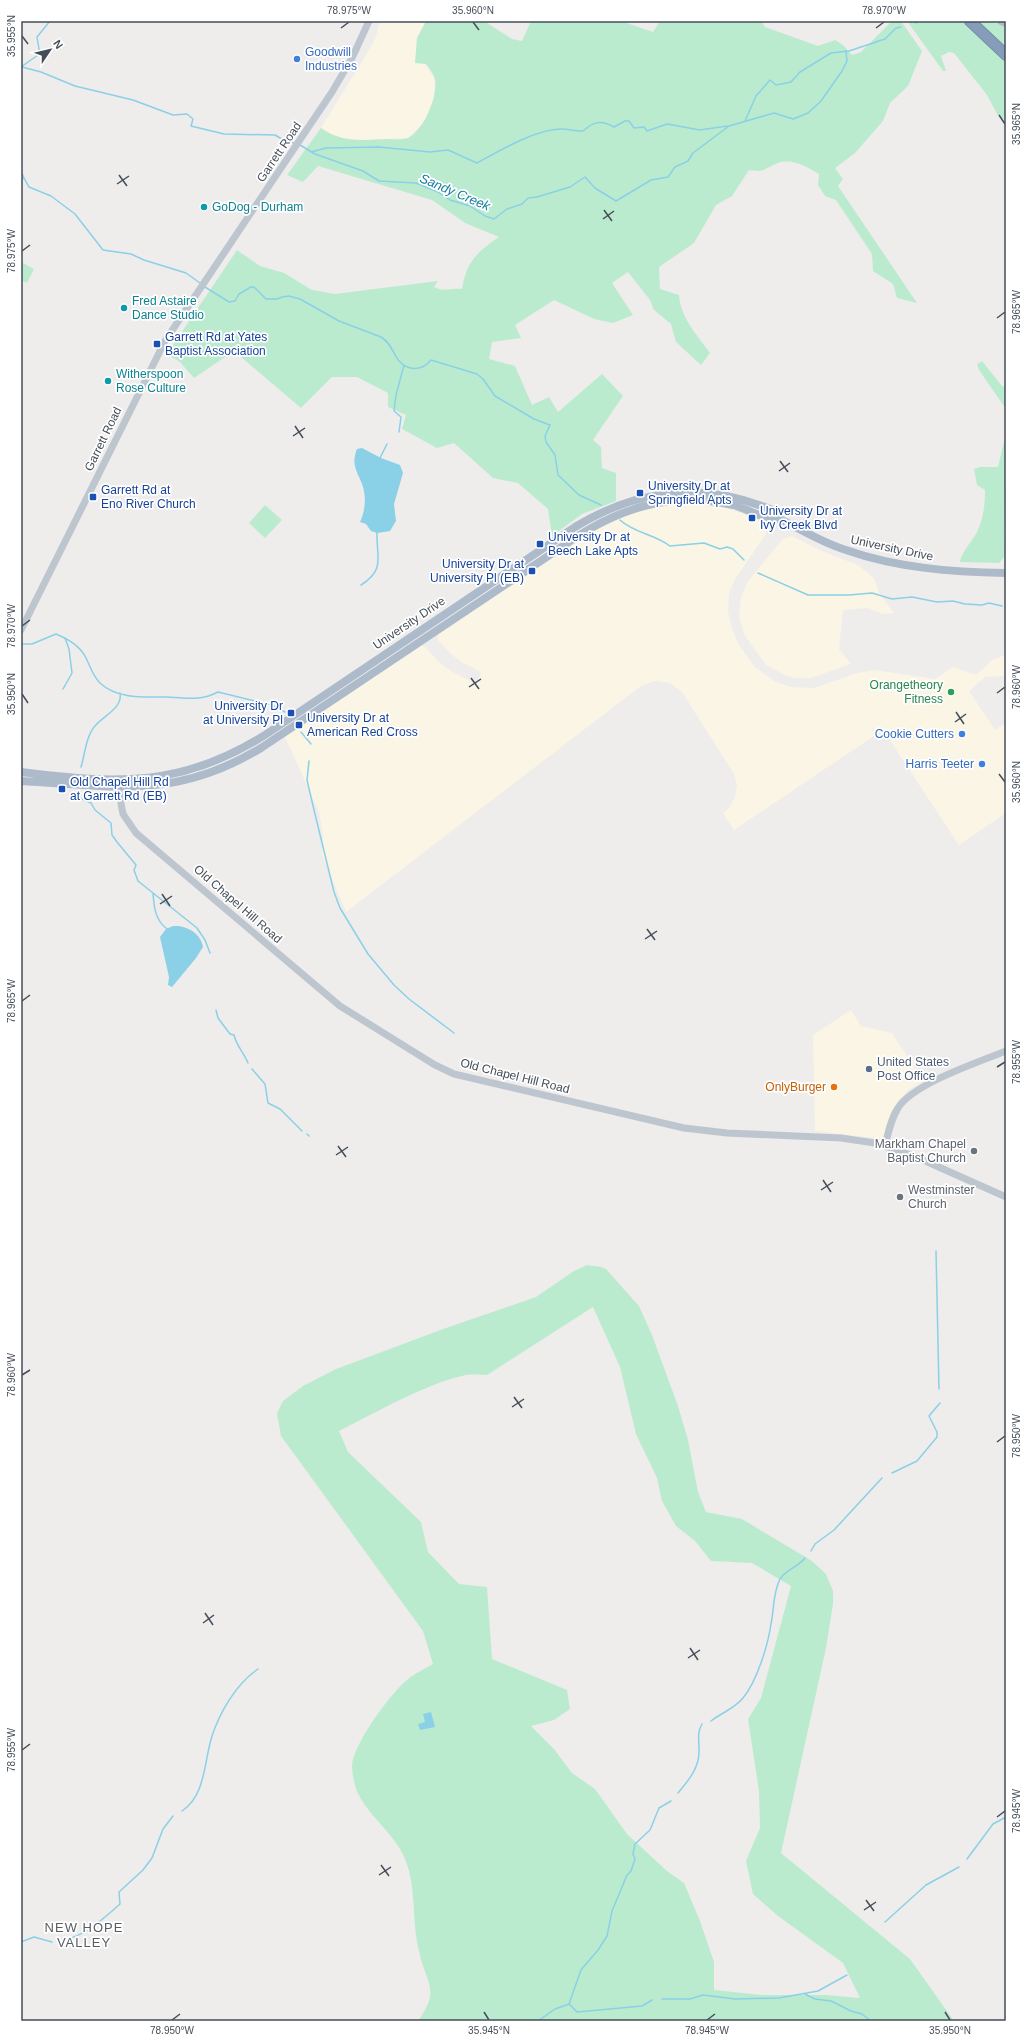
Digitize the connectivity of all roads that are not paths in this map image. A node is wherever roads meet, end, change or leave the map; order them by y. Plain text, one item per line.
1 (369, 21) edge
2 (970, 21) edge
3 (1001, 21) edge
4 (1006, 23) edge
5 (1006, 55) edge
6 (1006, 573) edge
7 (21, 630) edge
8 (21, 772) edge
9 (21, 781) edge
10 (118, 784) junction
11 (1006, 1051) edge
12 (885, 1146) junction
13 (1006, 1197) edge

1 - 7 street, Garrett Road
2 - 5 highway
3 - 4 main road
6 - 10 main road, University Drive
8 - 10 main road
9 - 10 main road
10 - 12 street, Old Chapel Hill Road
11 - 12 street
12 - 13 street, Old Chapel Hill Road

